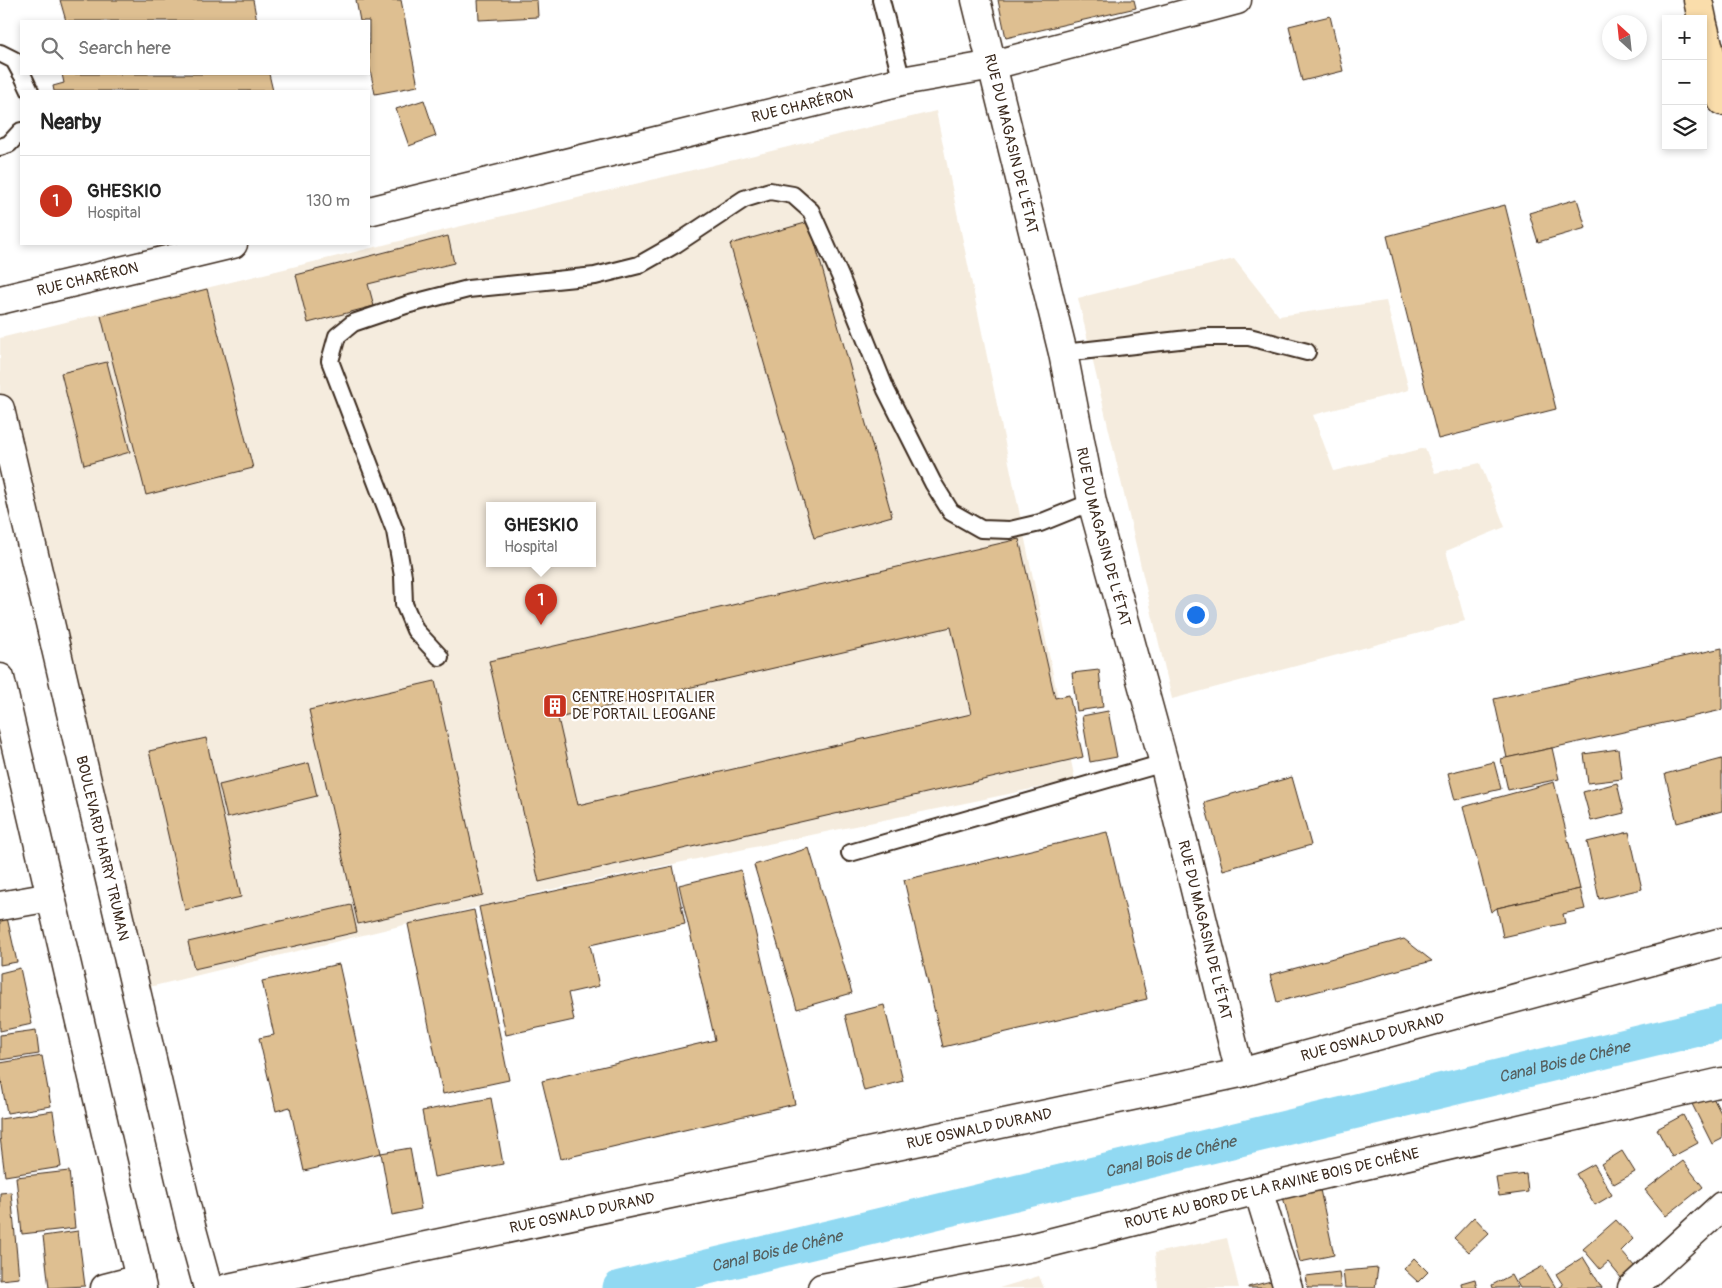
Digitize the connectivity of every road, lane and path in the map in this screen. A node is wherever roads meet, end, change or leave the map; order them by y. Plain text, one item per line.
1 (881, 0) edge
2 (976, 0) edge
3 (1237, 0) edge
4 (1698, 0) edge
5 (1701, 15) edge
6 (1707, 40) edge
7 (0, 53) edge
8 (993, 65) junction
9 (20, 70) edge
10 (23, 75) edge
11 (902, 81) junction
12 (30, 90) edge
13 (1722, 102) edge
14 (20, 132) edge
15 (0, 147) edge
16 (370, 211) edge
17 (229, 245) edge
18 (0, 300) edge
19 (1307, 352) dead end
20 (1063, 353) junction
21 (0, 409) edge
22 (1092, 502) junction
23 (440, 657) dead end
24 (0, 678) edge
25 (1164, 763) junction
26 (850, 853) dead end
27 (51, 897) junction
28 (0, 906) edge
29 (1722, 942) edge
30 (1240, 1073) junction
31 (1722, 1082) edge
32 (1258, 1190) junction
33 (1722, 1206) edge
34 (141, 1284) edge
35 (105, 1288) edge
36 (208, 1288) edge
37 (228, 1288) edge
38 (822, 1288) edge
39 (1288, 1288) edge
40 (1632, 1288) edge

1 - 11 lane
2 - 8 street, RUE DU MAGASIN DE L'ÉTAT
3 - 8 street, RUE CHARÉRON
4 - 5 main road
6 - 13 main road
7 - 9 lane
8 - 11 street, RUE CHARÉRON
8 - 20 street, RUE DU MAGASIN DE L'ÉTAT
10 - 12 lane
11 - 16 street, RUE CHARÉRON
14 - 15 lane
17 - 18 street, RUE CHARÉRON
19 - 20 lane
20 - 22 street, RUE DU MAGASIN DE L'ÉTAT
21 - 36 street, BOULEVARD HARRY TRUMAN
22 - 23 lane
22 - 25 street, RUE DU MAGASIN DE L'ÉTAT
24 - 27 street
25 - 26 lane
25 - 30 street, RUE DU MAGASIN DE L'ÉTAT
27 - 28 street
27 - 34 street
29 - 30 street, RUE OSWALD DURAND
30 - 37 street, RUE OSWALD DURAND
31 - 32 street, ROUTE AU BORD DE LA RAVINE BOIS DE CHÊNE
32 - 38 street, ROUTE AU BORD DE LA RAVINE BOIS DE CHÊNE
32 - 39 street
33 - 40 street
34 - 35 street

